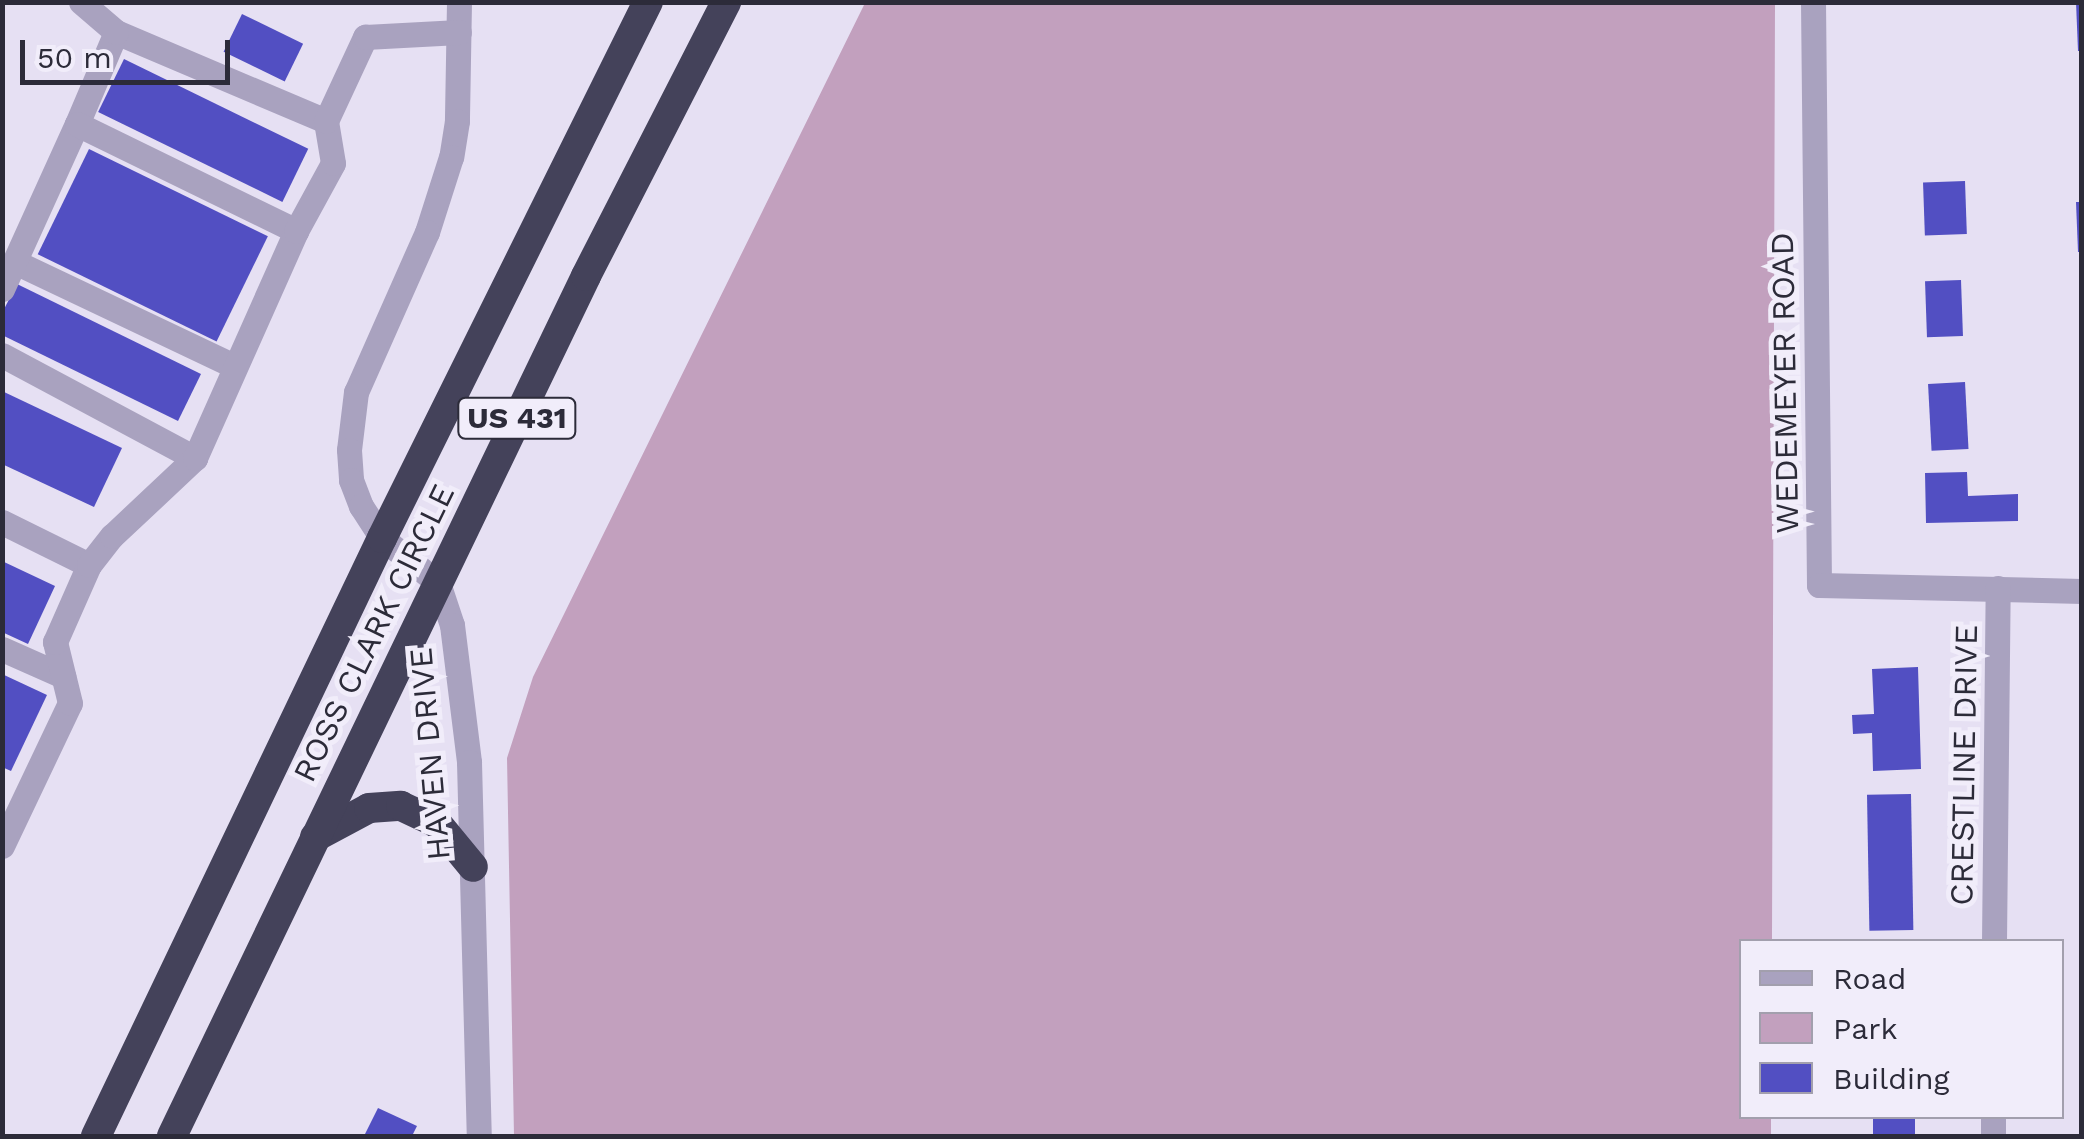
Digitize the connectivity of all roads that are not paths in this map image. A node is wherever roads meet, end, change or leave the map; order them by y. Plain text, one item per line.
1 (81, 2) edge
2 (458, 2) edge
3 (648, 2) edge
4 (726, 2) edge
5 (1813, 2) edge
6 (116, 32) junction
7 (459, 32) junction
8 (326, 121) junction
9 (77, 124) junction
10 (296, 231) junction
11 (15, 262) junction
12 (2, 289) edge
13 (2, 355) edge
14 (234, 366) junction
15 (195, 458) junction
16 (2, 522) edge
17 (382, 538) junction
18 (88, 565) junction
19 (438, 582) junction
20 (1998, 588) junction
21 (2082, 590) edge
22 (2, 649) edge
23 (63, 676) junction
24 (12, 799) edge
25 (315, 837) junction
26 (2, 846) edge
27 (473, 866) junction
28 (1994, 939) edge
29 (96, 1136) edge
30 (172, 1136) edge
31 (479, 1136) edge

1 - 6 street
2 - 7 street
3 - 17 highway, ROSS CLARK CIRCLE / US 431
4 - 19 highway, ROSS CLARK CIRCLE / US 431
5 - 20 street, WEDEMEYER ROAD
6 - 8 street
6 - 9 street
7 - 8 street
7 - 17 street
8 - 10 street
9 - 10 street
9 - 11 street
10 - 14 street
11 - 12 street
11 - 14 street
13 - 15 street
14 - 15 street
15 - 18 street
16 - 18 street
17 - 19 street
17 - 29 highway, ROSS CLARK CIRCLE / US 431
18 - 23 street
19 - 25 highway, ROSS CLARK CIRCLE / US 431
19 - 27 street, HAVEN DRIVE
20 - 21 street
20 - 28 street, CRESTLINE DRIVE
22 - 23 street
23 - 24 street
24 - 26 street
25 - 27 highway
25 - 30 highway, ROSS CLARK CIRCLE / US 431
27 - 31 street, HAVEN DRIVE

